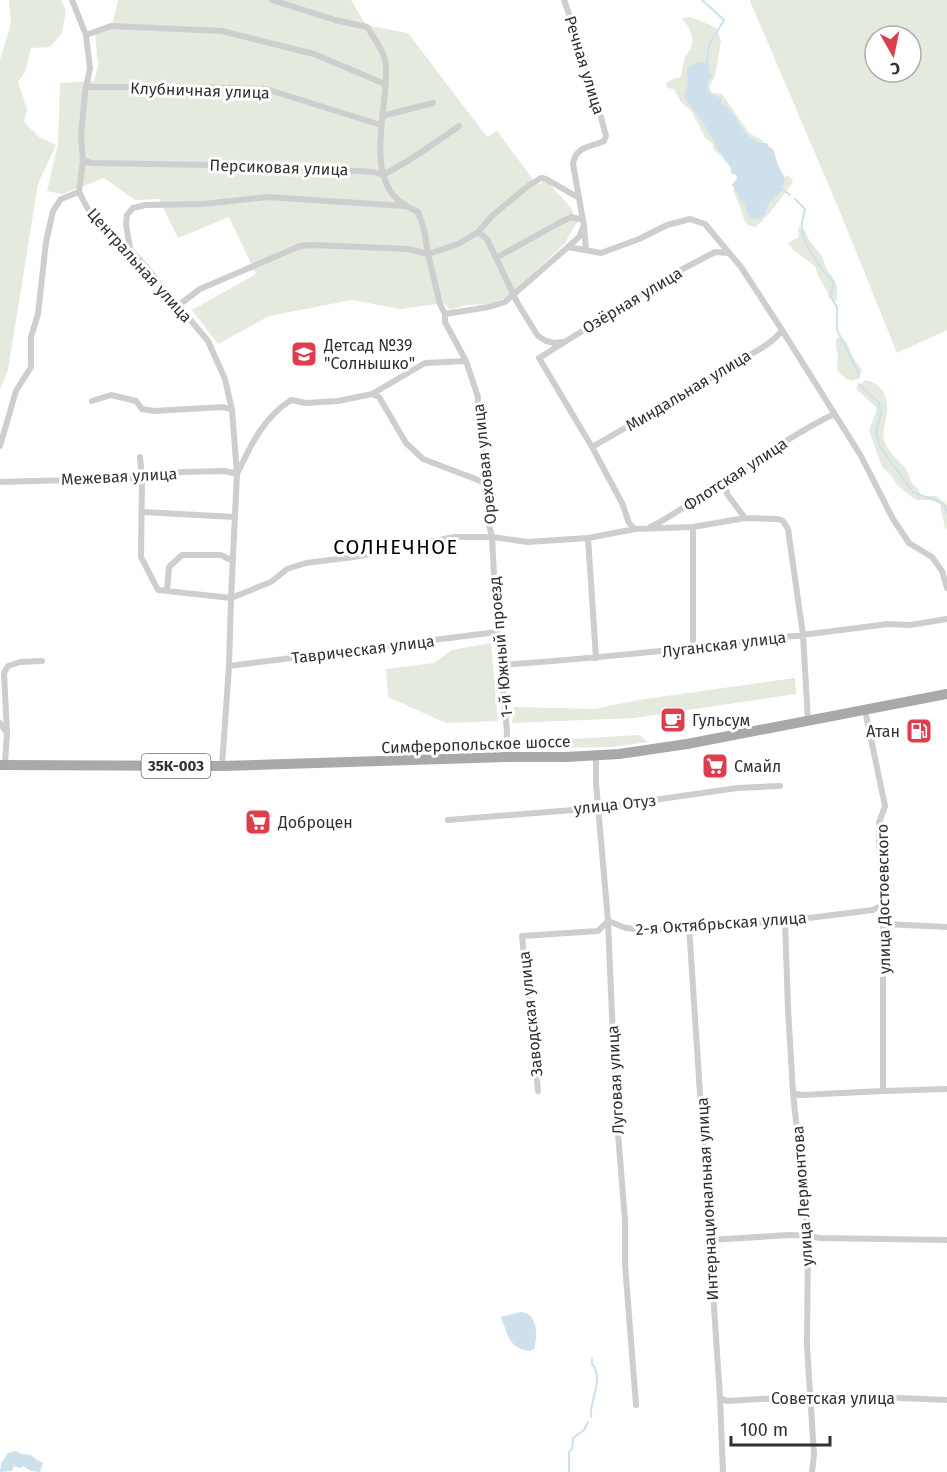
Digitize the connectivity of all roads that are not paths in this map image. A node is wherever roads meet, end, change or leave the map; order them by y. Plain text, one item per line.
1 (72, 0) edge
2 (272, 0) edge
3 (564, 0) edge
4 (86, 35) junction
5 (386, 84) junction
6 (86, 87) junction
7 (433, 103) dead end
8 (382, 116) junction
9 (381, 124) junction
10 (459, 126) dead end
11 (83, 160) junction
12 (383, 175) junction
13 (79, 192) junction
14 (579, 198) junction
15 (405, 206) junction
16 (583, 223) junction
17 (478, 232) junction
18 (568, 248) junction
19 (130, 249) junction
20 (586, 250) junction
21 (729, 253) junction
22 (428, 254) junction
23 (496, 258) junction
24 (514, 295) junction
25 (179, 305) junction
26 (445, 314) junction
27 (782, 330) junction
28 (566, 341) junction
29 (466, 362) junction
30 (372, 394) junction
31 (92, 400) dead end
32 (232, 410) junction
33 (834, 414) junction
34 (0, 446) edge
35 (591, 447) junction
36 (140, 457) dead end
37 (237, 474) junction
38 (142, 478) junction
39 (725, 481) junction
40 (0, 482) edge
41 (488, 486) junction
42 (142, 512) junction
43 (235, 517) junction
44 (745, 518) junction
45 (693, 527) junction
46 (635, 529) junction
47 (492, 537) junction
48 (588, 538) junction
49 (233, 561) junction
50 (947, 588) edge
51 (167, 591) junction
52 (231, 598) junction
53 (947, 619) edge
54 (497, 632) junction
55 (803, 635) junction
56 (693, 648) junction
57 (596, 658) junction
58 (42, 661) dead end
59 (501, 665) junction
60 (229, 666) junction
61 (947, 694) edge
62 (865, 710) junction
63 (808, 721) junction
64 (0, 723) edge
65 (7, 733) junction
66 (596, 756) junction
67 (506, 757) junction
68 (2, 765) edge
69 (222, 766) junction
70 (780, 786) dead end
71 (598, 808) junction
72 (448, 820) dead end
73 (884, 897) junction
74 (608, 921) junction
75 (785, 921) junction
76 (884, 924) junction
77 (689, 927) junction
78 (947, 927) edge
79 (947, 1089) edge
80 (884, 1090) junction
81 (538, 1091) dead end
82 (793, 1093) junction
83 (808, 1236) junction
84 (710, 1240) junction
85 (947, 1240) edge
86 (810, 1395) junction
87 (720, 1398) junction
88 (947, 1400) edge
89 (636, 1405) dead end
90 (723, 1472) edge
91 (812, 1472) edge

1 - 4 street
2 - 5 street, Ореховая улица
3 - 14 street, Речная улица
4 - 5 street
4 - 6 street
5 - 8 street, Ореховая улица
6 - 9 street, Клубничная улица
6 - 11 street
7 - 8 street
8 - 9 street, Ореховая улица
9 - 12 street, Ореховая улица
10 - 12 street
11 - 12 street, Персиковая улица
11 - 13 street
12 - 15 street, Ореховая улица
13 - 19 street, Центральная улица
13 - 34 street
14 - 16 street
14 - 17 street
15 - 19 street
15 - 22 street, Ореховая улица
16 - 18 street
16 - 20 street
16 - 23 street
17 - 22 street
17 - 23 street
18 - 20 street
18 - 24 street
19 - 25 street, Центральная улица
20 - 21 street
21 - 27 street
21 - 28 street, Озёрная улица
22 - 25 street
22 - 26 street, Ореховая улица
23 - 24 street
24 - 26 street
24 - 28 street
25 - 32 street, Центральная улица
26 - 29 street, Ореховая улица
27 - 33 street
27 - 35 street, Миндальная улица
28 - 35 street, Озёрная улица
29 - 30 street, Центральная улица
29 - 41 street, Ореховая улица
30 - 37 street, Центральная улица
30 - 41 street
31 - 32 street
32 - 37 street, Центральная улица
33 - 39 street, Флотская улица
33 - 50 street
35 - 46 street
36 - 38 street
37 - 38 street, Межевая улица
37 - 43 street, Центральная улица
38 - 40 street, Межевая улица
38 - 42 street
39 - 44 street
39 - 46 street, Флотская улица
41 - 47 street, Ореховая улица
42 - 43 street
42 - 51 street
43 - 49 street, Центральная улица
44 - 45 street
44 - 55 street
45 - 46 street
45 - 56 street
46 - 48 street
47 - 48 street
47 - 52 street
47 - 54 street, 1-й Южный проезд
48 - 57 street
49 - 51 street
49 - 52 street, Центральная улица
51 - 52 street
52 - 60 street, Центральная улица
53 - 55 street, Луганская улица
54 - 59 street, 1-й Южный проезд
54 - 60 street, Таврическая улица
55 - 56 street, Луганская улица
55 - 63 street
56 - 57 street, Луганская улица
57 - 59 street, Луганская улица
58 - 65 street
59 - 67 street, 1-й Южный проезд
60 - 69 street, Центральная улица
61 - 62 main road, Симферопольское шоссе / 35К-003
62 - 63 main road, Симферопольское шоссе / 35К-003
62 - 73 street, улица Достоевского
63 - 66 main road, Симферопольское шоссе / 35К-003
64 - 65 street
65 - 68 street
66 - 67 main road, Симферопольское шоссе / 35К-003
66 - 71 street, Луговая улица
67 - 69 main road, Симферопольское шоссе / 35К-003
68 - 69 main road, Симферопольское шоссе / 35К-003
70 - 71 street, улица Отуз
71 - 72 street, улица Отуз
71 - 74 street, Луговая улица
73 - 75 street, 2-я Октябрьская улица
73 - 76 street, улица Достоевского
74 - 77 street, 2-я Октябрьская улица
74 - 81 street, Заводская улица
74 - 89 street, Луговая улица
75 - 77 street, 2-я Октябрьская улица
75 - 82 street, улица Лермонтова
76 - 78 street
76 - 80 street, улица Достоевского
77 - 84 street, Интернациональная улица
79 - 80 street
80 - 82 street
82 - 83 street, улица Лермонтова
83 - 84 street
83 - 85 street
83 - 86 street, улица Лермонтова
84 - 87 street, Интернациональная улица
86 - 87 street, Советская улица
86 - 88 street, Советская улица
86 - 91 street, улица Лермонтова
87 - 90 street, Интернациональная улица

